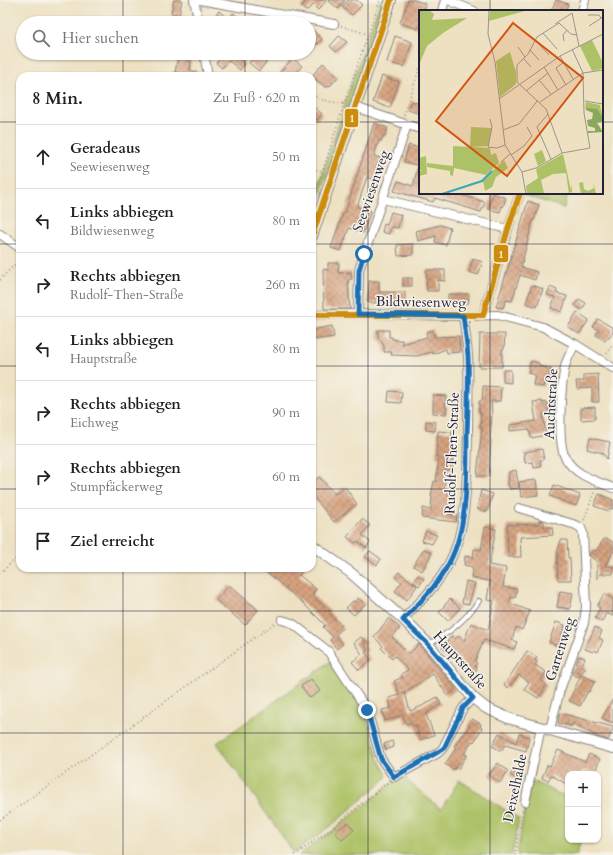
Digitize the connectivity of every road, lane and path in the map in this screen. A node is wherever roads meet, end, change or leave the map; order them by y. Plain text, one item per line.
1 (194, 0) edge
2 (200, 0) edge
3 (380, 0) edge
4 (391, 0) edge
5 (447, 0) edge
6 (585, 0) edge
7 (442, 10) edge
8 (472, 10) edge
9 (582, 10) edge
10 (197, 16) edge
11 (289, 16) edge
12 (316, 21) edge
13 (334, 24) joint
14 (368, 34) junction
15 (205, 60) edge
16 (419, 71) edge
17 (207, 72) edge
18 (316, 96) edge
19 (344, 104) junction
20 (355, 107) junction
21 (404, 124) junction
22 (419, 129) edge
23 (316, 170) edge
24 (322, 171) junction
25 (316, 193) edge
26 (520, 194) edge
27 (382, 199) junction
28 (316, 224) edge
29 (508, 229) junction
30 (0, 234) edge
31 (16, 245) edge
32 (16, 263) edge
33 (0, 280) edge
34 (358, 314) junction
35 (316, 315) edge
36 (483, 315) junction
37 (463, 316) junction
38 (575, 344) junction
39 (613, 344) edge
40 (602, 361) junction
41 (613, 368) edge
42 (598, 482) junction
43 (613, 488) edge
44 (519, 508) dead end
45 (581, 528) junction
46 (316, 548) edge
47 (16, 558) edge
48 (0, 572) edge
49 (479, 601) dead end
50 (282, 620) joint
51 (403, 620) junction
52 (428, 644) junction
53 (473, 698) junction
54 (546, 728) junction
55 (613, 748) edge
56 (394, 777) junction
57 (525, 802) joint
58 (0, 820) edge
59 (295, 855) edge
60 (515, 855) edge

1 - 10 street
2 - 11 street
3 - 14 path
4 - 20 street
5 - 7 street
5 - 8 street
6 - 9 street
12 - 13 street
13 - 14 path
14 - 19 path
15 - 17 street
16 - 21 path
18 - 19 path
19 - 24 path
20 - 21 street
20 - 28 street
21 - 22 street
21 - 27 street, Seewiesenweg
23 - 24 path
24 - 25 path
26 - 29 street
27 - 29 street
27 - 34 street, Seewiesenweg
29 - 36 street
30 - 31 street
32 - 33 path
34 - 35 street, Bildwiesenweg
34 - 37 street, Bildwiesenweg
36 - 37 street, Bildwiesenweg
36 - 38 street, Bildwiesenweg
37 - 51 street, Rudolf-Then-Straße
38 - 40 street, Bildwiesenweg
38 - 42 street, Auchtstraße
39 - 40 path
40 - 41 street, Bildwiesenweg
42 - 43 street, Auchtstraße
42 - 45 path
44 - 45 street
45 - 54 street, Gartenweg
46 - 51 street, Hauptstraße
47 - 48 path
49 - 52 lane
50 - 56 street
50 - 58 path
51 - 52 street, Hauptstraße
52 - 53 street, Hauptstraße
53 - 54 street, Hauptstraße
53 - 56 street
54 - 55 street, Hauptstraße
54 - 57 street, Deixelhalde
56 - 59 path
57 - 60 path, Deixelhalde

